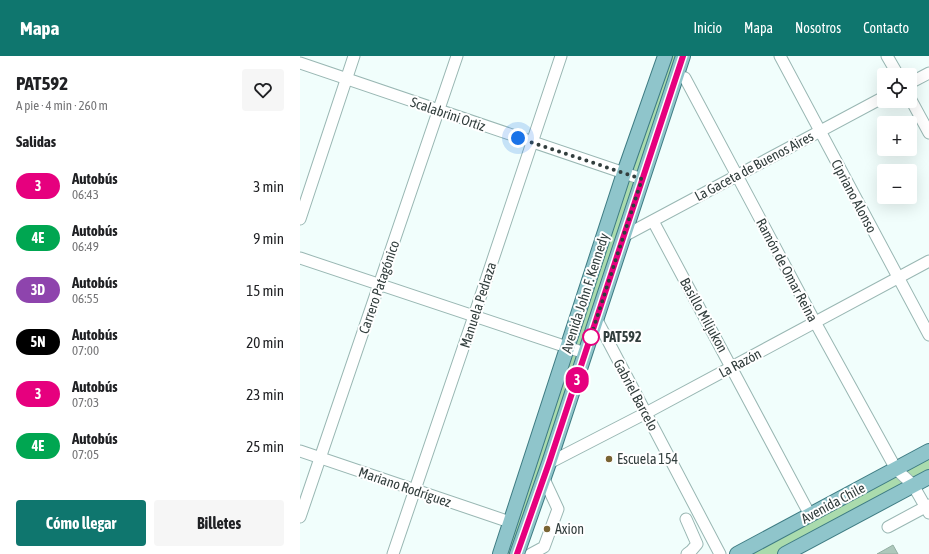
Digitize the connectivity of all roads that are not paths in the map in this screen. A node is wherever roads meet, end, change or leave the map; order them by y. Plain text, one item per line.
1 (354, 56) edge
2 (457, 56) edge
3 (561, 56) edge
4 (665, 56) edge
5 (683, 56) edge
6 (780, 56) edge
7 (887, 56) edge
8 (300, 63) edge
9 (894, 68) edge
10 (929, 73) edge
11 (676, 75) junction
12 (346, 79) junction
13 (917, 79) edge
14 (877, 101) edge
15 (915, 108) edge
16 (440, 111) junction
17 (820, 131) junction
18 (929, 133) edge
19 (531, 142) junction
20 (624, 173) junction
21 (737, 176) junction
22 (642, 179) junction
23 (300, 219) edge
24 (653, 221) junction
25 (624, 236) junction
26 (300, 258) edge
27 (929, 261) edge
28 (898, 277) junction
29 (380, 285) junction
30 (474, 316) junction
31 (597, 320) junction
32 (815, 322) junction
33 (929, 335) edge
34 (567, 347) junction
35 (585, 353) junction
36 (732, 367) junction
37 (646, 413) junction
38 (300, 451) edge
39 (929, 451) edge
40 (320, 458) junction
41 (549, 463) junction
42 (896, 469) junction
43 (929, 476) edge
44 (544, 478) junction
45 (913, 485) junction
46 (414, 490) junction
47 (928, 509) edge
48 (810, 515) junction
49 (300, 517) edge
50 (686, 519) dead end
51 (510, 522) junction
52 (888, 527) dead end
53 (393, 554) edge
54 (500, 554) edge
55 (517, 554) edge
56 (531, 554) edge
57 (687, 554) edge
58 (720, 554) edge
59 (737, 554) edge
60 (785, 554) edge

1 - 12 street
2 - 16 street, Carrero Patagónico
3 - 19 street, Manuela Pedraza
4 - 20 main road, Avenida John F. Kennedy
5 - 11 main road, Avenida John F. Kennedy
6 - 17 street, Cipriano Alonso
7 - 9 street
8 - 12 street, Scalabrini Ortiz
10 - 13 street
11 - 21 street, Ramón de Omar Reina
11 - 22 main road, Avenida John F. Kennedy
12 - 16 street, Scalabrini Ortiz
12 - 23 street
14 - 17 street, La Gaceta de Buenos Aires
15 - 18 street
16 - 19 street, Scalabrini Ortiz
16 - 29 street, Carrero Patagónico
17 - 21 street, La Gaceta de Buenos Aires
17 - 28 street, Cipriano Alonso
19 - 20 street, Scalabrini Ortiz
19 - 30 street, Manuela Pedraza
20 - 22 street, Scalabrini Ortiz
20 - 34 main road, Avenida John F. Kennedy
21 - 24 street, La Gaceta de Buenos Aires
21 - 32 street, Ramón de Omar Reina
22 - 25 main road, Avenida John F. Kennedy
24 - 25 street, La Gaceta de Buenos Aires
24 - 36 street, Basillo Miljukon
25 - 31 main road, Avenida John F. Kennedy
26 - 29 street
27 - 28 street, La Razón
28 - 32 street, La Razón
28 - 33 street, Cipriano Alonso
29 - 30 street
29 - 40 street, Carrero Patagónico
30 - 34 street
30 - 46 street, Manuela Pedraza
31 - 35 main road, Avenida John F. Kennedy
31 - 37 street, Gabriel Barcelo
32 - 36 street, La Razón
32 - 42 street, Ramón de Omar Reina
34 - 35 street
34 - 51 main road, Avenida John F. Kennedy
35 - 41 main road, Avenida John F. Kennedy
36 - 37 street, La Razón
36 - 48 street, Basillo Miljukon
37 - 41 street, La Razón
37 - 58 street, Gabriel Barcelo
38 - 40 street, Mariano Rodríguez
39 - 42 main road, Avenida Chile
40 - 46 street, Mariano Rodríguez
40 - 49 street, Carrero Patagónico
41 - 44 main road, Avenida John F. Kennedy
42 - 45 street, Ramón de Omar Reina
42 - 48 main road, Avenida Chile
43 - 45 main road, Avenida Chile
44 - 55 main road, Avenida John F. Kennedy
44 - 56 street
45 - 47 street, Ramón de Omar Reina
45 - 60 main road, Avenida Chile
46 - 51 street, Mariano Rodríguez
46 - 53 street, Manuela Pedraza
47 - 52 street
48 - 59 main road, Avenida Chile
50 - 57 street
51 - 54 main road, Avenida John F. Kennedy

